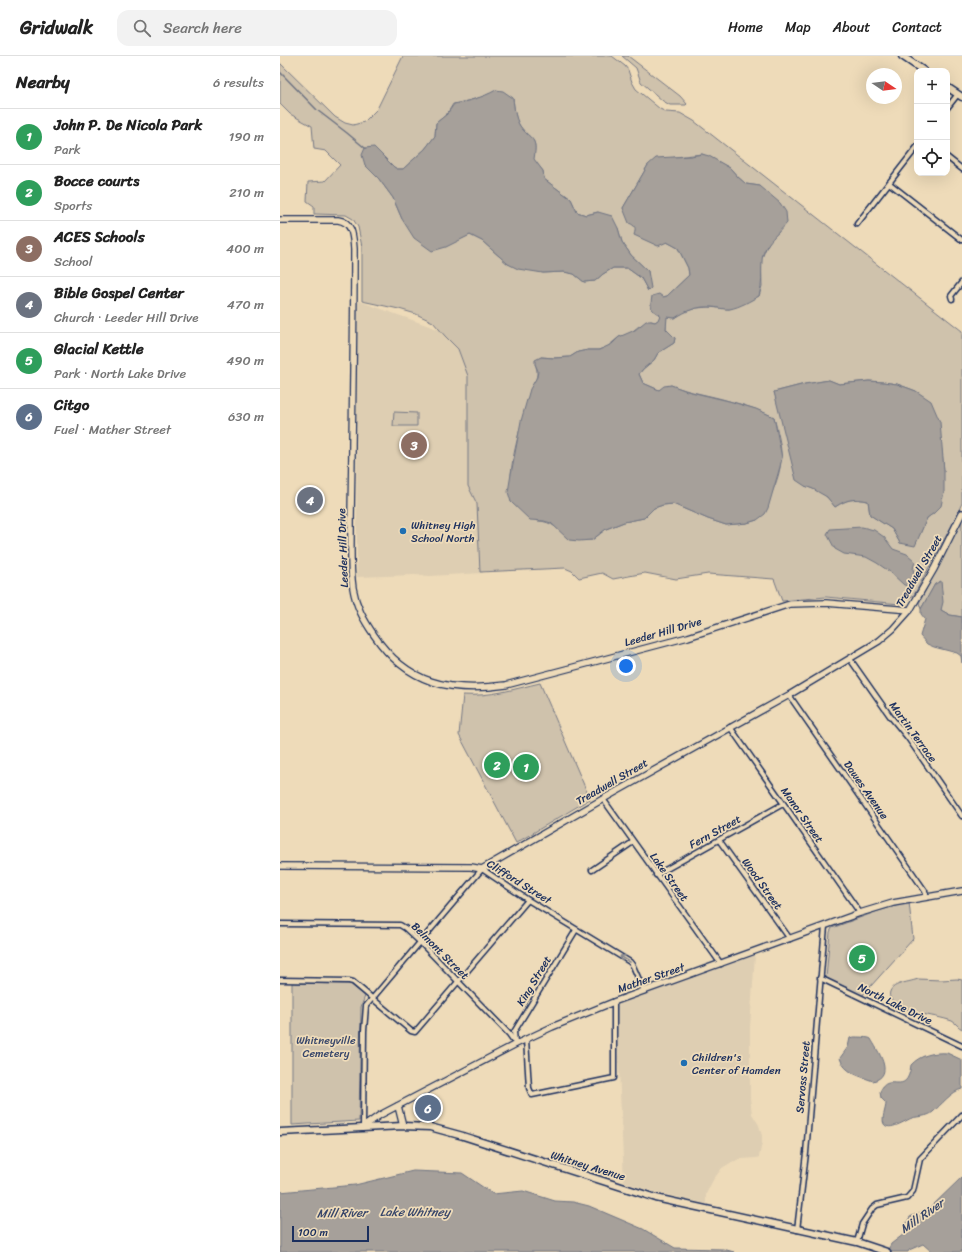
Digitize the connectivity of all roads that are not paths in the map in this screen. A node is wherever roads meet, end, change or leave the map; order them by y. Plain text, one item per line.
1 (904, 56) edge
2 (920, 68) edge
3 (950, 89) edge
4 (961, 96) edge
5 (950, 105) edge
6 (914, 151) edge
7 (950, 159) edge
8 (962, 169) edge
9 (889, 183) junction
10 (280, 220) edge
11 (857, 224) dead end
12 (962, 240) edge
13 (962, 282) edge
14 (952, 300) dead end
15 (962, 513) edge
16 (910, 610) junction
17 (850, 659) junction
18 (789, 695) junction
19 (730, 727) junction
20 (602, 799) junction
21 (783, 804) junction
22 (962, 816) edge
23 (719, 840) junction
24 (633, 842) junction
25 (280, 866) edge
26 (482, 869) junction
27 (592, 870) dead end
28 (656, 875) junction
29 (962, 891) edge
30 (927, 897) junction
31 (528, 900) junction
32 (860, 913) junction
33 (280, 924) edge
34 (825, 926) junction
35 (576, 930) junction
36 (790, 939) junction
37 (420, 942) junction
38 (721, 964) junction
39 (820, 978) junction
40 (280, 980) edge
41 (458, 982) junction
42 (644, 991) junction
43 (372, 998) junction
44 (614, 1002) junction
45 (526, 1039) junction
46 (516, 1044) junction
47 (962, 1046) edge
48 (398, 1106) junction
49 (962, 1115) edge
50 (403, 1126) junction
51 (363, 1127) junction
52 (280, 1132) edge
53 (797, 1230) junction
54 (857, 1242) junction
55 (886, 1251) edge

1 - 2 main road
3 - 4 main road
4 - 5 street
6 - 9 street
7 - 8 street
9 - 11 street
9 - 12 street
10 - 16 street, Leeder Hill Drive
13 - 14 street
15 - 16 street, Treadwell Street
16 - 17 street, Treadwell Street
17 - 18 street, Treadwell Street
17 - 22 street, Martin Terrace
18 - 19 street, Treadwell Street
18 - 30 street, Dawes Avenue
19 - 20 street, Treadwell Street
19 - 21 street, Manor Street
20 - 24 street, Lake Street
20 - 26 street, Treadwell Street
21 - 23 street, Fern Street
21 - 32 street, Manor Street
23 - 28 street, Fern Street
23 - 36 street, Wood Street
24 - 27 street
24 - 28 street, Lake Street
25 - 26 street, Clifford Street
26 - 31 street, Clifford Street
26 - 37 street, Treadwell Street
28 - 38 street, Lake Street
29 - 30 street, Mather Street
30 - 32 street, Mather Street
31 - 35 street, Clifford Street
31 - 41 street
32 - 34 street, Mather Street
33 - 37 street, Belmont Street
34 - 36 street, Mather Street
34 - 39 street, Servoss Street
42 -> 35 street, Clifford Street
35 - 46 street, King Street
36 - 38 street, Mather Street
37 - 41 street, Belmont Street
37 - 43 street, Treadwell Street
38 - 42 street, Mather Street
39 - 47 street, North Lake Drive
39 - 53 street, Servoss Street
40 - 43 street
41 - 43 street
41 - 46 street, Belmont Street
42 - 44 street, Mather Street
43 - 51 street, Treadwell Street
44 - 45 street, Mather Street
44 - 45 street
45 - 46 street, Mather Street
46 - 48 street, Mather Street
48 - 50 street
48 - 51 street, Mather Street
49 - 54 street
50 - 51 main road, Whitney Avenue
50 - 53 main road, Whitney Avenue
51 - 52 main road, Whitney Avenue
53 - 54 main road, Whitney Avenue
54 - 55 main road, Whitney Avenue

